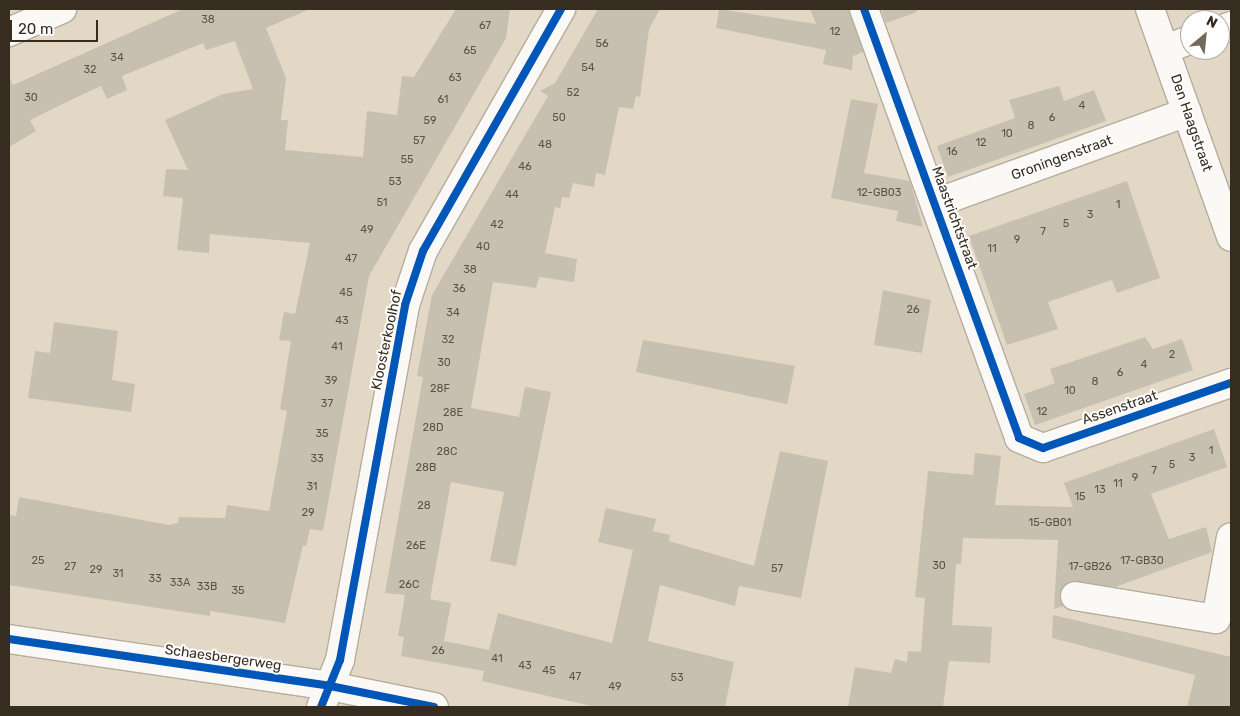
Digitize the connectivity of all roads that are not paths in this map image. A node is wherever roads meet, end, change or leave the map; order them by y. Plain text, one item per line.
1 (62, 9) edge
2 (561, 9) edge
3 (864, 9) edge
4 (1150, 9) edge
5 (9, 32) edge
6 (1178, 44) edge
7 (1187, 112) junction
8 (936, 203) junction
9 (1231, 237) edge
10 (1231, 383) edge
11 (1019, 438) joint
12 (1231, 537) edge
13 (1075, 596) dead end
14 (9, 639) edge
15 (325, 697) edge
16 (434, 707) edge

1 - 5 street
2 - 15 street, Kloosterkoolhof
3 - 8 street, Maastrichtstraat
4 - 6 street, Den Haagstraat
6 - 7 street, Den Haagstraat
7 - 8 street, Groningenstraat
7 - 9 street, Den Haagstraat
8 - 11 street, Maastrichtstraat
10 - 11 street, Assenstraat
12 - 13 street
14 - 15 street, Schaesbergerweg
15 - 16 street, Schaesbergerweg

